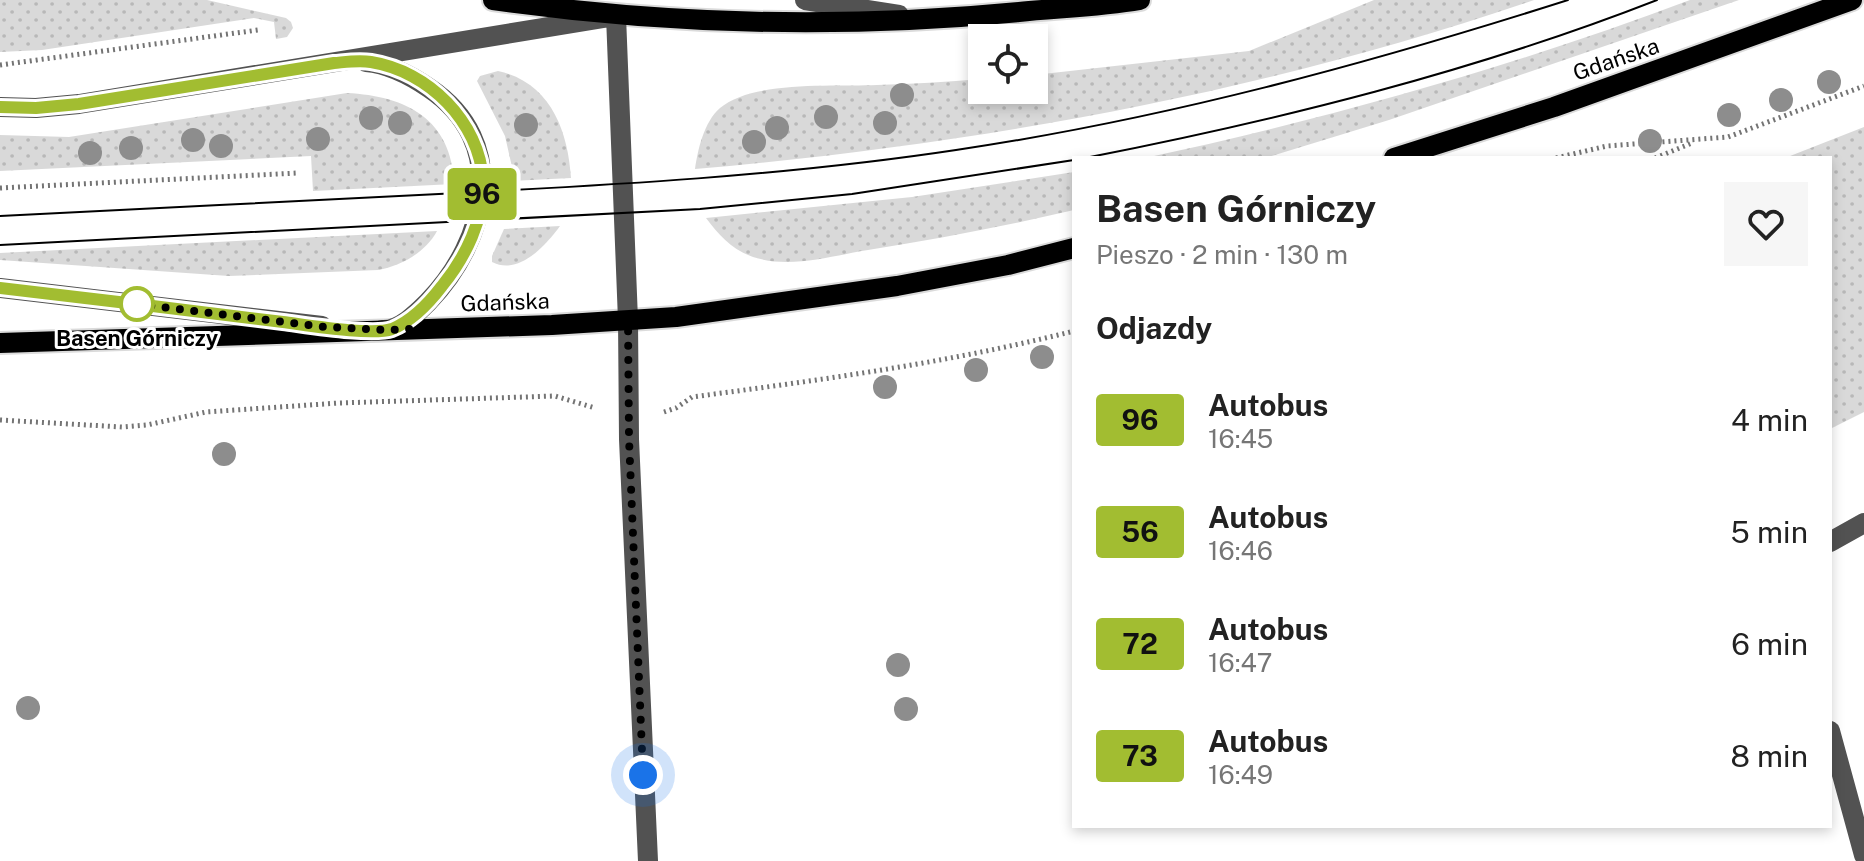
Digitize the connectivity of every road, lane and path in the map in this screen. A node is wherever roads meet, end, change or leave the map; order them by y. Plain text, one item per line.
1 (493, 0) edge
2 (805, 0) edge
3 (1140, 0) edge
4 (1852, 0) edge
5 (616, 16) junction
6 (931, 21) junction
7 (258, 30) dead end
8 (334, 63) junction
9 (0, 65) edge
10 (1864, 86) edge
11 (0, 107) edge
12 (1700, 139) junction
13 (1400, 156) edge
14 (1564, 156) edge
15 (1660, 156) edge
16 (298, 173) dead end
17 (0, 188) edge
18 (1072, 249) edge
19 (0, 288) edge
20 (628, 320) junction
21 (388, 330) junction
22 (1072, 331) edge
23 (0, 343) edge
24 (628, 412) junction
25 (0, 420) edge
26 (1864, 523) edge
27 (1832, 541) edge
28 (1832, 738) edge
29 (1864, 855) edge
30 (648, 861) edge

1 - 5 main road
2 - 6 lane
3 - 6 main road
4 - 13 main road, Gdańska
5 - 6 main road
5 - 8 lane
5 - 20 lane
7 - 9 path
8 - 11 lane
8 - 21 lane
10 - 12 path
12 - 14 path
12 - 15 path
16 - 17 path
18 - 20 main road, Gdańska
19 - 21 lane
20 - 21 main road, Gdańska
20 - 24 lane
21 - 23 main road, Gdańska
22 - 24 path
24 - 25 path
24 - 30 lane
26 - 27 lane
28 - 29 lane

